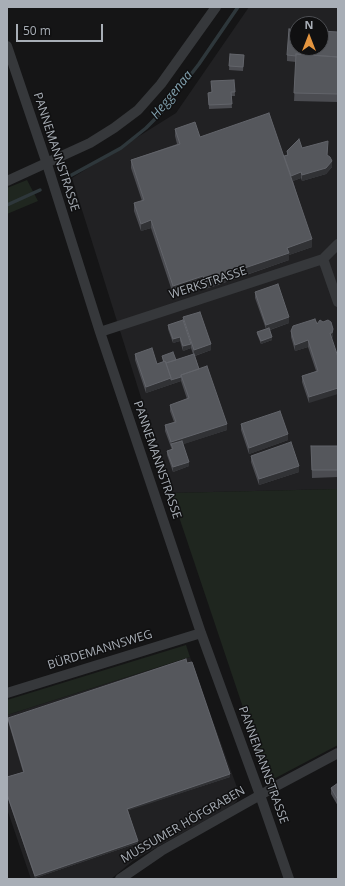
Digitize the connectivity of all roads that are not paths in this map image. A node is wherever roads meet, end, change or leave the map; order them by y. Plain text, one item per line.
1 (216, 7) edge
2 (7, 46) edge
3 (47, 164) junction
4 (7, 181) edge
5 (338, 244) edge
6 (323, 259) junction
7 (338, 302) edge
8 (100, 332) junction
9 (201, 632) junction
10 (7, 693) edge
11 (338, 753) edge
12 (260, 795) junction
13 (120, 879) edge
14 (289, 879) edge

1 - 3 street
2 - 3 street, PANNEMANNSTRASSE
3 - 4 street
3 - 8 street, PANNEMANNSTRASSE
5 - 6 street, WERKSTRASSE
6 - 7 street
6 - 8 street, WERKSTRASSE
8 - 9 street, PANNEMANNSTRASSE
9 - 10 street, BÜRDEMANNSWEG
9 - 12 street, PANNEMANNSTRASSE
11 - 12 street, MUSSUMER HÖFGRABEN
12 - 13 street, MUSSUMER HÖFGRABEN
12 - 14 street, PANNEMANNSTRASSE

